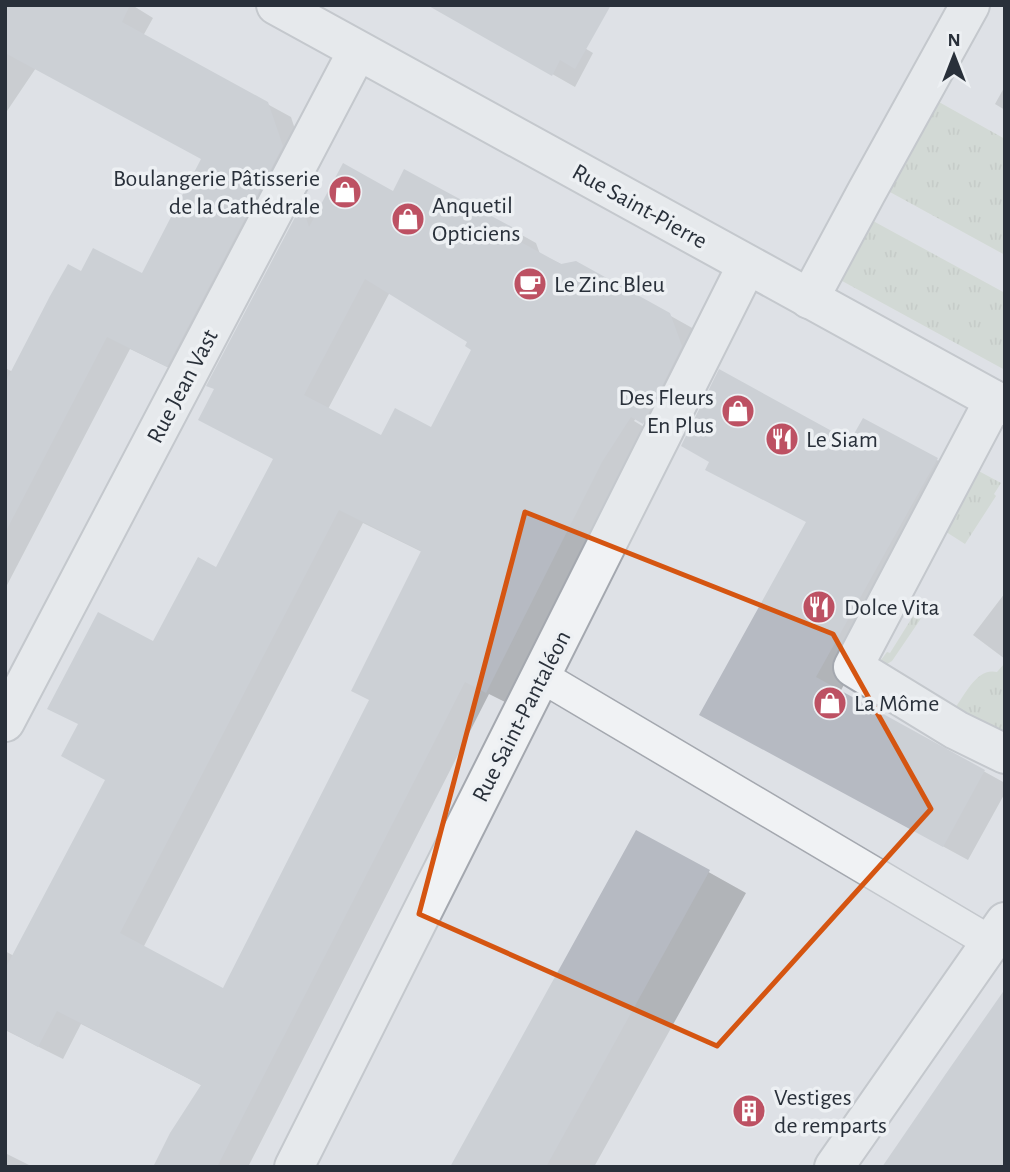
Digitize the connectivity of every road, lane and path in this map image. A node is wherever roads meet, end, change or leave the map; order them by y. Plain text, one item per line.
1 (276, 5) edge
2 (970, 5) edge
3 (358, 50) junction
4 (747, 265) junction
5 (809, 299) junction
6 (999, 403) edge
7 (541, 676) junction
8 (5, 722) edge
9 (1005, 754) edge
10 (998, 932) edge
11 (294, 1167) edge
12 (834, 1167) edge

1 - 3 street, Rue Saint-Pierre
2 - 5 street
3 - 4 street, Rue Saint-Pierre
3 - 8 street, Rue Jean Vast
4 - 5 street, Rue Saint-Pierre
4 - 7 street, Rue Saint-Pantaléon
5 - 6 street, Rue Saint-Pierre
6 - 9 street
7 - 10 lane
7 - 11 street, Rue Saint-Pantaléon
10 - 12 street

